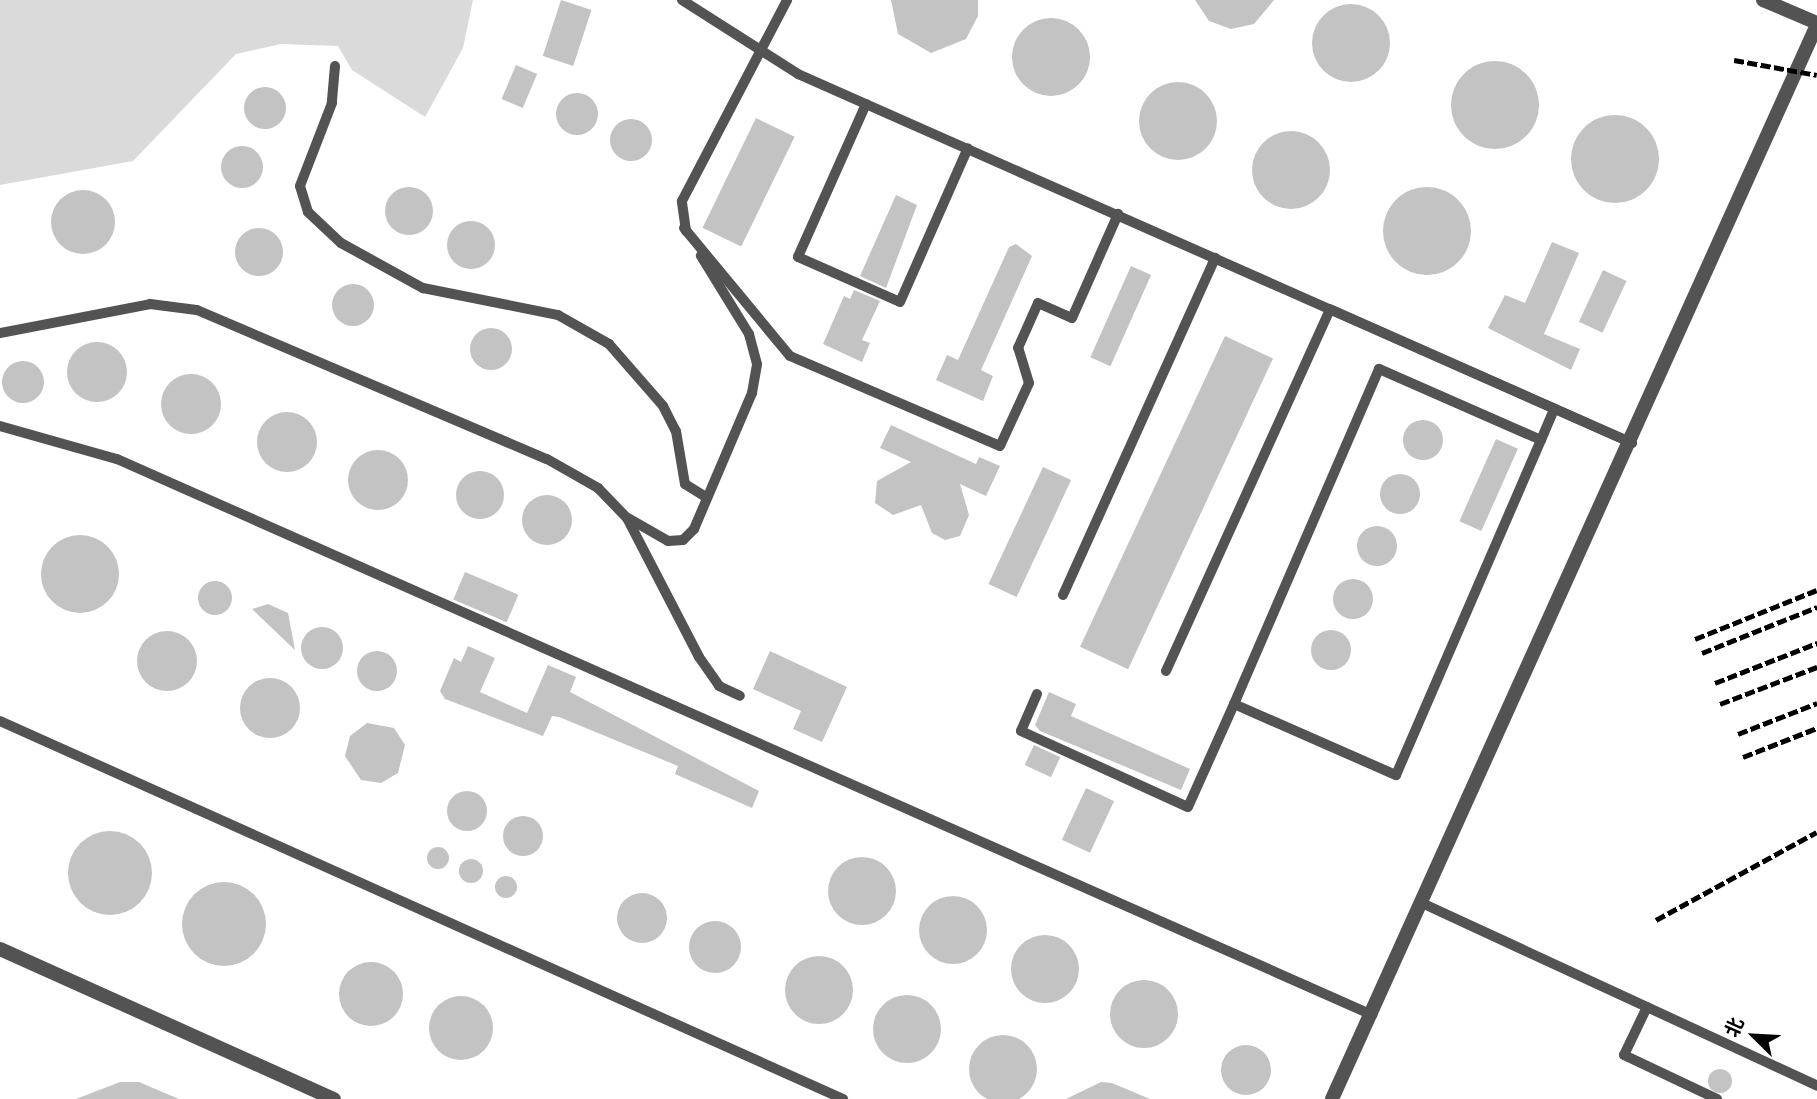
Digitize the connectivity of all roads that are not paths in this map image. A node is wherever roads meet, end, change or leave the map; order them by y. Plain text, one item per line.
1 (682, 0) edge
2 (787, 0) edge
3 (1763, 0) edge
4 (1817, 24) edge
5 (759, 50) junction
6 (335, 66) dead end
7 (866, 104) junction
8 (968, 148) junction
9 (1118, 214) junction
10 (684, 228) junction
11 (1216, 258) junction
12 (1331, 309) junction
13 (1343, 314) junction
14 (0, 333) edge
15 (1555, 409) junction
16 (0, 426) edge
17 (1541, 440) junction
18 (1632, 443) junction
19 (706, 497) junction
20 (627, 518) junction
21 (1063, 595) dead end
22 (1166, 671) dead end
23 (1037, 694) dead end
24 (740, 696) dead end
25 (1234, 704) junction
26 (0, 721) edge
27 (1423, 904) junction
28 (0, 949) edge
29 (1647, 1007) junction
30 (1372, 1014) junction
31 (1817, 1086) edge
32 (334, 1099) edge
33 (843, 1099) edge
34 (1332, 1099) edge
35 (1717, 1099) edge

1 - 5 lane
2 - 5 lane
3 - 4 street
4 - 18 street
5 - 7 lane
5 - 10 lane
6 - 19 lane
7 - 8 lane
7 - 8 lane
8 - 9 lane
9 - 10 lane
9 - 11 lane
10 - 19 lane
11 - 12 lane
11 - 21 lane
12 - 13 lane
12 - 22 lane
13 - 15 lane
13 - 18 lane
14 - 20 lane
15 - 17 lane
15 - 18 lane
16 - 30 lane
17 - 25 lane
17 - 25 lane
18 - 27 street
19 - 20 lane
20 - 24 lane
23 - 25 lane
26 - 33 lane
27 - 29 lane
27 - 30 street
28 - 32 street
29 - 31 lane
29 - 35 lane
30 - 34 street

